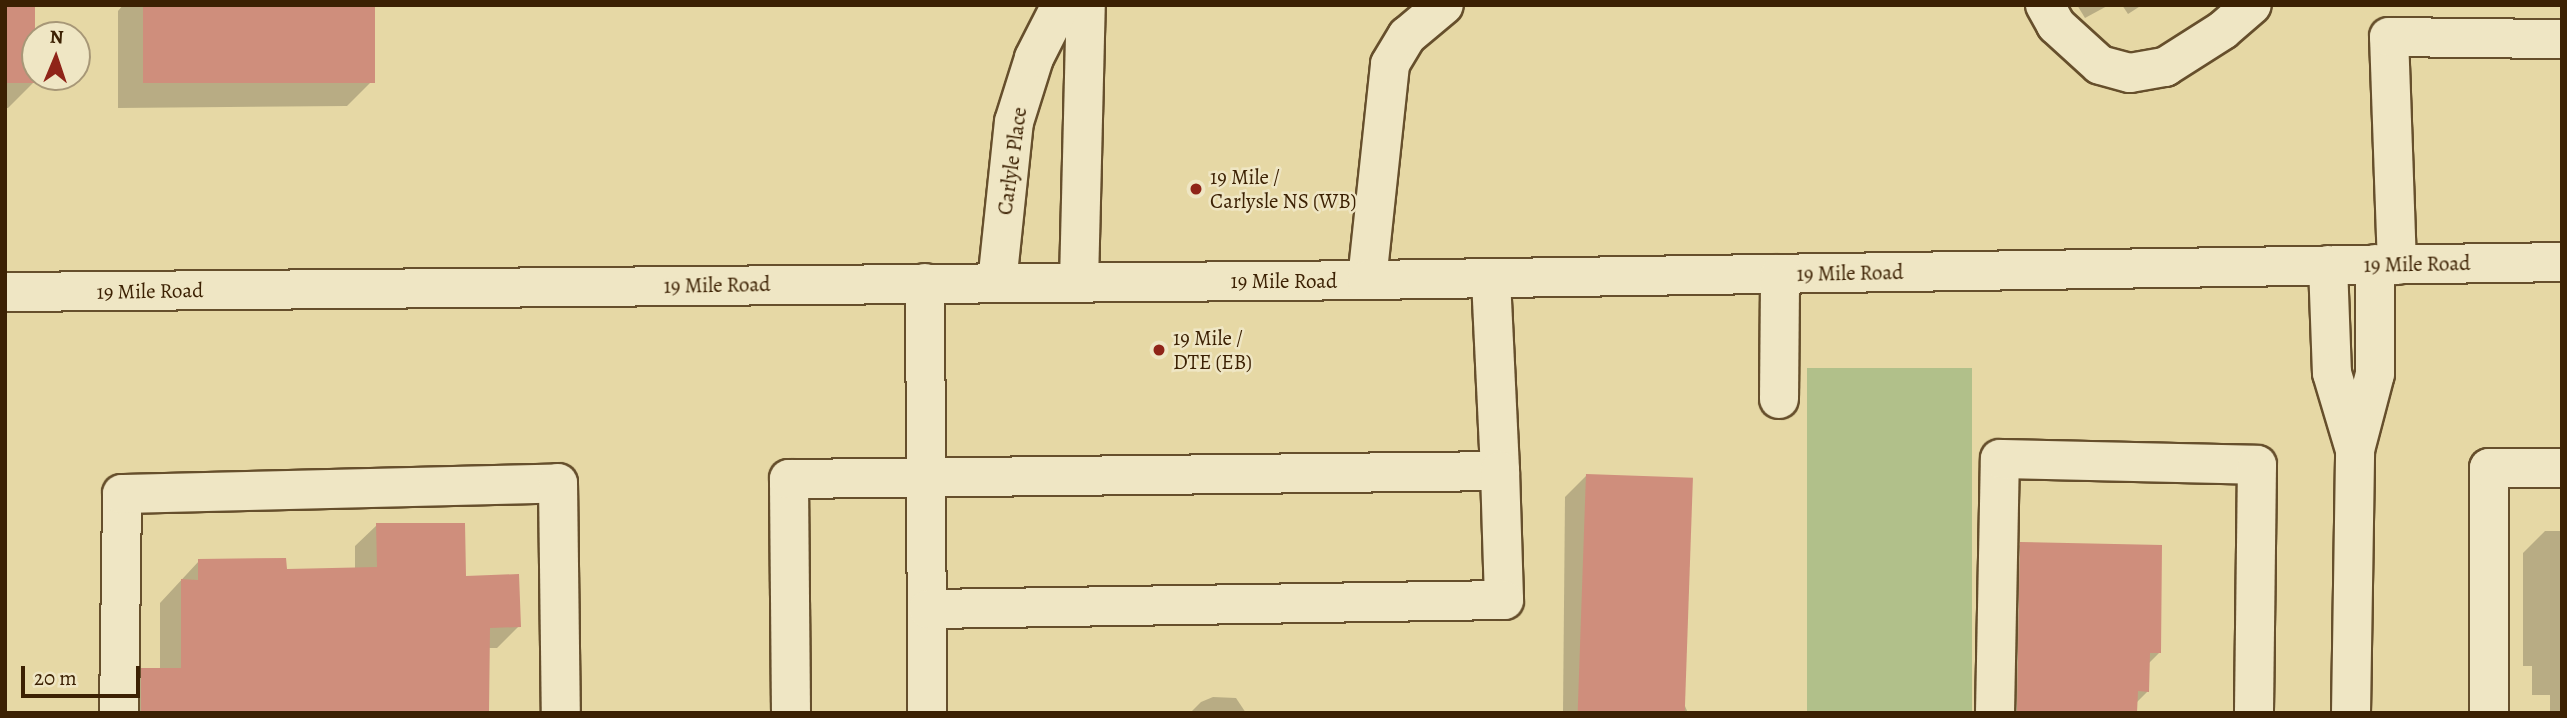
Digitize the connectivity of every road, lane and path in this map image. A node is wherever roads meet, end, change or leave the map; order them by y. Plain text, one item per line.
1 (1061, 5) edge
2 (1086, 5) edge
3 (1444, 5) edge
4 (2045, 5) edge
5 (2252, 5) edge
6 (2562, 39) edge
7 (2562, 262) edge
8 (2328, 265) junction
9 (2386, 265) junction
10 (1780, 274) junction
11 (1491, 279) junction
12 (1367, 280) junction
13 (997, 282) junction
14 (1079, 282) junction
15 (925, 283) junction
16 (5, 292) edge
17 (1779, 399) dead end
18 (2355, 450) junction
19 (2562, 468) edge
20 (1500, 471) junction
21 (927, 476) junction
22 (928, 609) junction
23 (119, 713) edge
24 (561, 713) edge
25 (791, 713) edge
26 (928, 713) edge
27 (1995, 713) edge
28 (2254, 713) edge
29 (2351, 713) edge
30 (2489, 713) edge

1 - 13 street, Carlyle Place
2 - 14 street
3 - 12 street
4 - 5 street
6 - 9 street
7 - 9 street, 19 Mile Road
8 - 9 street, 19 Mile Road
8 - 10 street, 19 Mile Road
8 - 18 street
9 - 18 street
10 - 11 street, 19 Mile Road
10 - 17 street
11 - 12 street, 19 Mile Road
11 - 20 street
12 - 14 street, 19 Mile Road
13 - 14 street, 19 Mile Road
13 - 15 street, 19 Mile Road
15 - 16 street, 19 Mile Road
15 - 21 street
18 - 29 street
19 - 30 street
20 - 21 street
20 - 22 street
21 - 22 street
21 - 25 street
22 - 26 street
23 - 24 street
27 - 28 street

